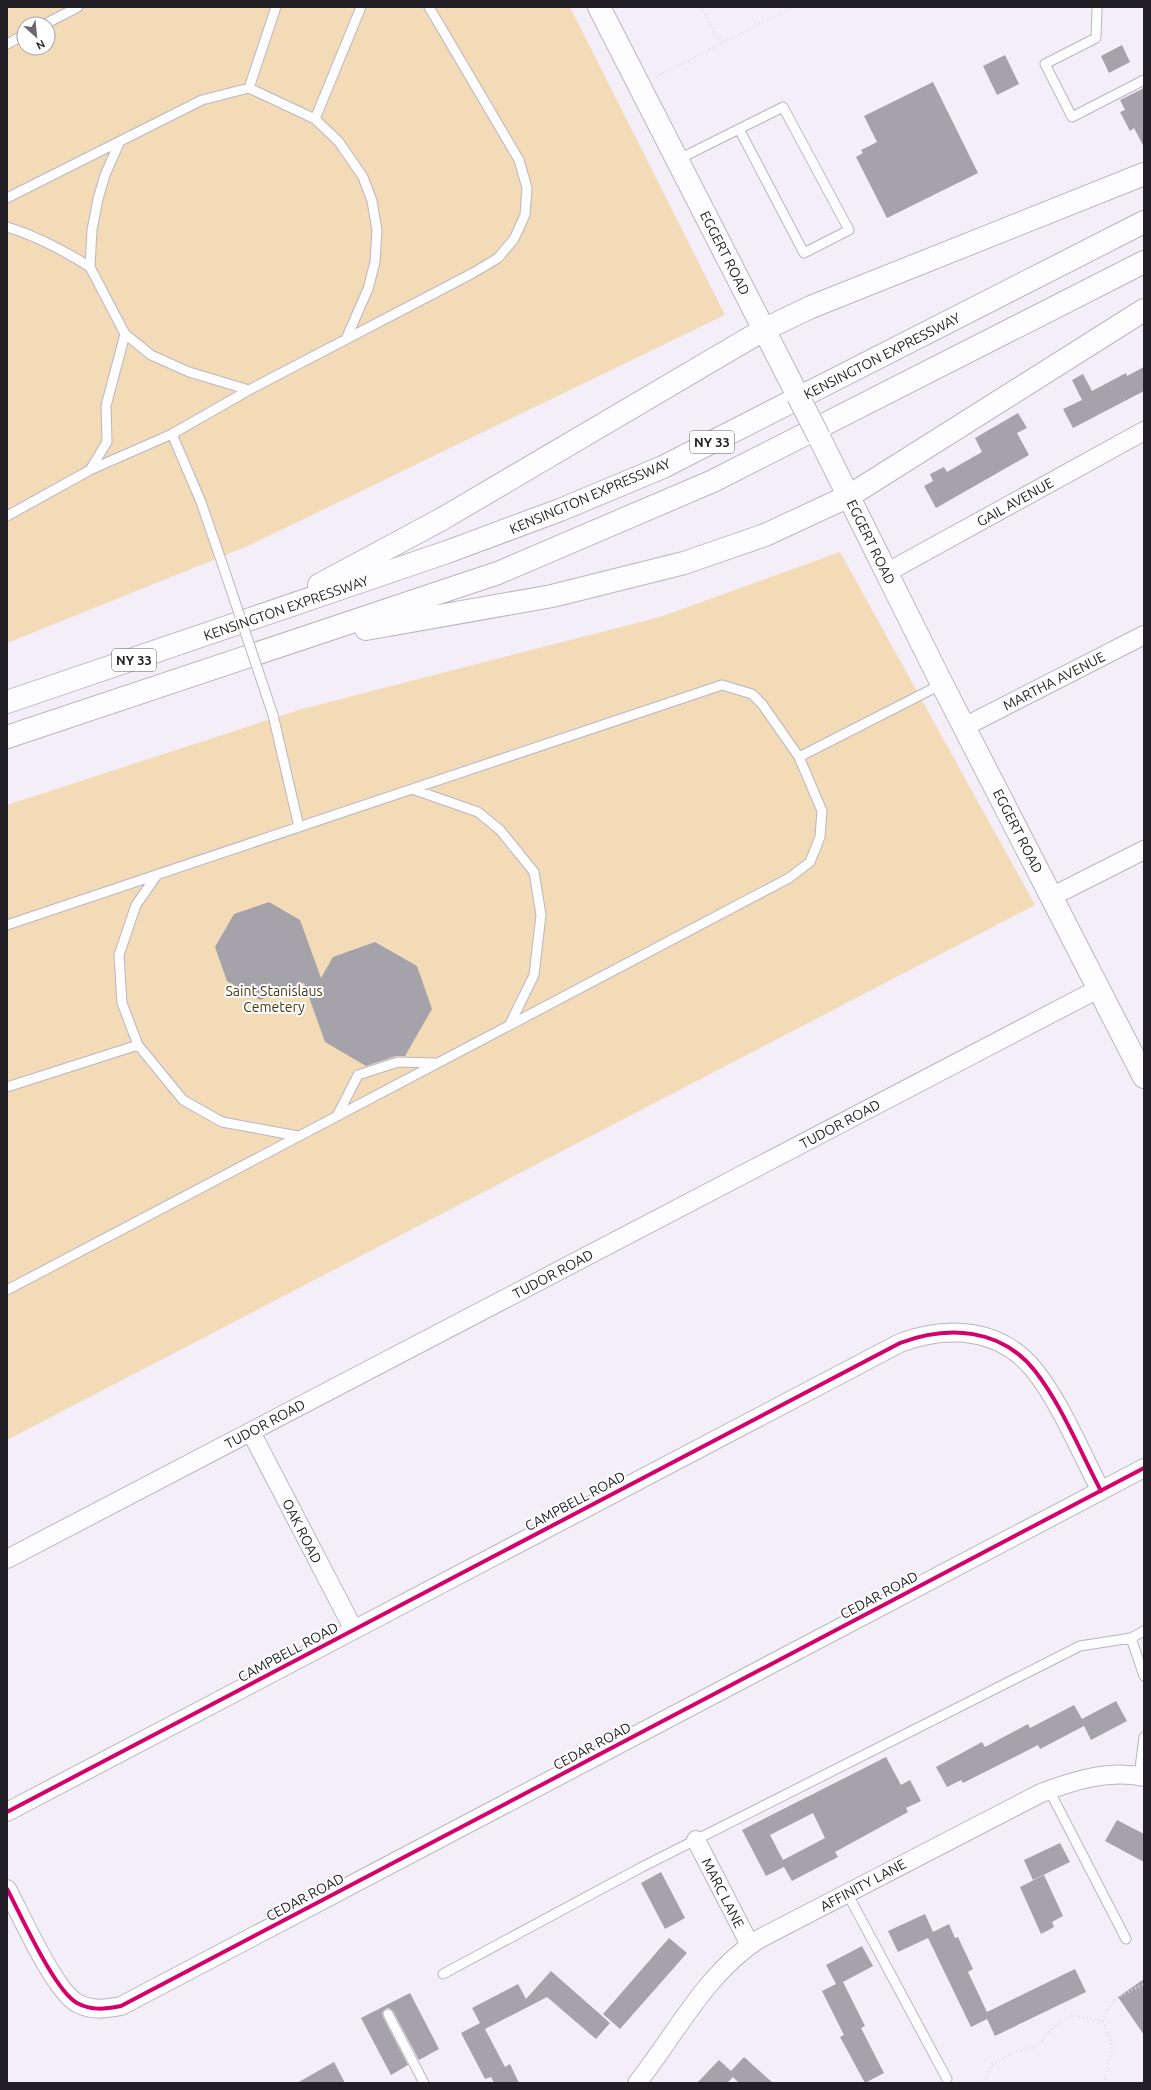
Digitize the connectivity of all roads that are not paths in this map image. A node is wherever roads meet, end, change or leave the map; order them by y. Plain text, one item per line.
1 (78, 7) edge
2 (276, 7) edge
3 (362, 7) edge
4 (429, 7) edge
5 (599, 7) edge
6 (1097, 7) edge
7 (56, 18) edge
8 (16, 39) edge
9 (7, 44) edge
10 (1144, 80) edge
11 (249, 88) junction
12 (315, 119) junction
13 (739, 128) junction
14 (120, 141) junction
15 (677, 160) junction
16 (1144, 174) edge
17 (7, 198) edge
18 (1144, 222) edge
19 (7, 227) edge
20 (1144, 262) edge
21 (90, 267) junction
22 (1144, 310) edge
23 (125, 334) junction
24 (768, 336) junction
25 (346, 339) junction
26 (248, 390) junction
27 (1144, 432) edge
28 (172, 434) junction
29 (90, 470) junction
30 (847, 493) junction
31 (7, 516) edge
32 (886, 573) junction
33 (261, 616) junction
34 (1144, 635) edge
35 (300, 640) junction
36 (942, 684) junction
37 (7, 702) edge
38 (964, 728) junction
39 (7, 738) edge
40 (799, 757) junction
41 (412, 789) junction
42 (299, 827) junction
43 (1144, 850) edge
44 (157, 875) junction
45 (1052, 897) junction
46 (7, 925) edge
47 (1098, 989) junction
48 (510, 1024) junction
49 (138, 1045) junction
50 (436, 1063) junction
51 (1144, 1077) edge
52 (7, 1087) edge
53 (337, 1116) junction
54 (298, 1136) junction
55 (7, 1290) edge
56 (251, 1432) junction
57 (1144, 1468) edge
58 (1101, 1491) junction
59 (7, 1559) edge
60 (354, 1630) junction
61 (1144, 1631) edge
62 (1131, 1638) junction
63 (1144, 1676) edge
64 (1144, 1737) edge
65 (1142, 1777) edge
66 (1049, 1790) junction
67 (7, 1812) edge
68 (696, 1840) junction
69 (7, 1889) edge
70 (847, 1893) junction
71 (1126, 1939) dead end
72 (750, 1945) junction
73 (443, 1974) dead end
74 (388, 2014) dead end
75 (947, 2079) dead end
76 (424, 2083) edge
77 (637, 2083) edge

1 - 7 lane
2 - 11 lane
3 - 12 lane
4 - 25 lane
5 - 15 main road, EGGERT ROAD
6 - 10 lane
8 - 9 lane
11 - 12 lane
11 - 14 lane
12 - 25 lane
13 - 13 lane
13 - 15 lane
14 - 17 lane
14 - 21 lane
15 - 24 main road, EGGERT ROAD
16 - 24 main road
18 - 33 main road, KENSINGTON EXPRESSWAY / NY 33
19 - 21 lane
20 - 35 main road, NY 33
21 - 23 lane
22 - 30 main road
23 - 26 lane
23 - 29 lane
24 - 30 main road, EGGERT ROAD, bridge
24 - 33 main road
25 - 26 lane
26 - 28 lane
27 - 32 street, GAIL AVENUE
28 - 29 lane
28 - 42 lane, bridge
29 - 31 lane
30 - 32 main road, EGGERT ROAD
30 - 35 main road
32 - 36 main road, EGGERT ROAD
33 - 37 main road, KENSINGTON EXPRESSWAY / NY 33
34 - 38 street, MARTHA AVENUE
35 - 39 main road, NY 33
36 - 38 main road, EGGERT ROAD
36 - 40 lane
38 - 45 main road, EGGERT ROAD
40 - 41 lane
40 - 48 lane
41 - 42 lane
41 - 48 lane
42 - 44 lane
43 - 45 street
44 - 46 lane
44 - 49 lane
45 - 47 main road, EGGERT ROAD
47 - 51 main road, EGGERT ROAD
47 - 56 street, TUDOR ROAD
48 - 50 lane
49 - 52 lane
49 - 54 lane
50 - 53 lane
50 - 53 lane
53 - 54 lane
54 - 55 lane
56 - 59 street, TUDOR ROAD
56 - 60 street, OAK ROAD
57 - 58 street, CEDAR ROAD
58 - 60 street, CAMPBELL ROAD
58 - 69 street, CEDAR ROAD
60 - 67 street, CAMPBELL ROAD
61 - 62 lane
62 - 63 lane
62 - 68 lane
64 - 65 lane
65 - 66 street, AFFINITY LANE
66 - 70 street, AFFINITY LANE
66 - 71 lane
68 - 72 street, MARC LANE
68 - 73 lane
70 - 72 street, AFFINITY LANE
70 - 75 lane
72 - 77 street, AFFINITY LANE
74 - 76 lane

